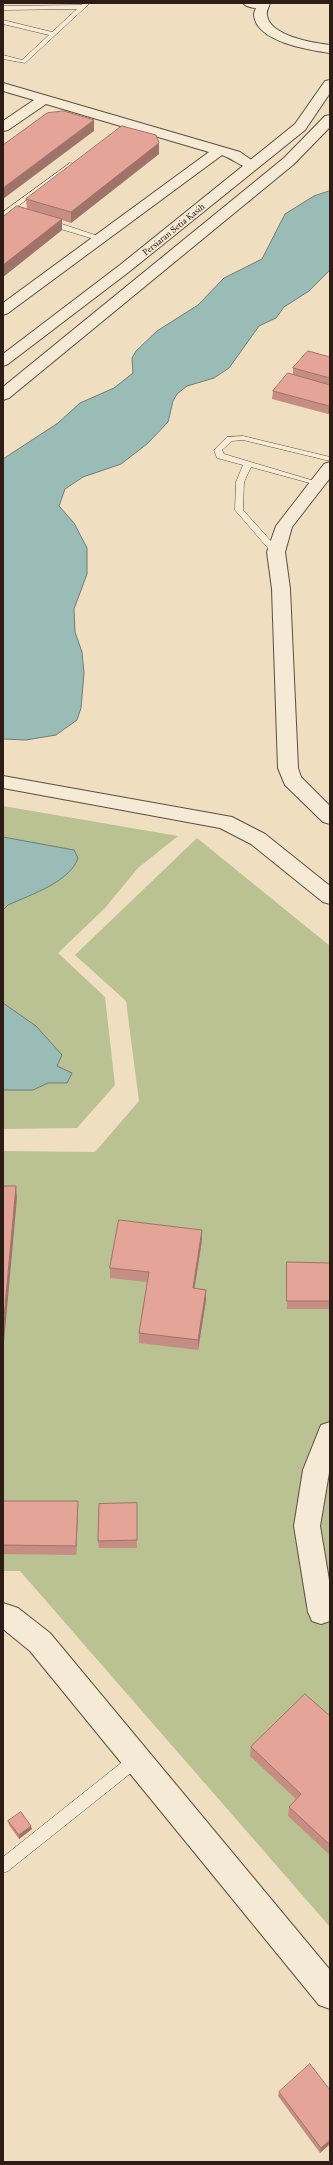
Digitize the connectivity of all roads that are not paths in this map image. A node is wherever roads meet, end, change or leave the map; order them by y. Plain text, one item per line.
1 (249, 3) edge
2 (264, 4) edge
3 (85, 5) edge
4 (3, 8) edge
5 (3, 22) edge
6 (53, 34) junction
7 (330, 49) edge
8 (3, 57) edge
9 (330, 84) edge
10 (3, 87) edge
11 (44, 99) junction
12 (330, 119) edge
13 (3, 127) edge
14 (219, 150) junction
15 (78, 160) edge
16 (253, 166) junction
17 (10, 210) edge
18 (3, 214) edge
19 (40, 219) edge
20 (100, 238) junction
21 (3, 310) edge
22 (5, 358) edge
23 (3, 394) edge
24 (330, 459) edge
25 (248, 464) junction
26 (330, 467) edge
27 (318, 483) junction
28 (276, 552) junction
29 (3, 782) edge
30 (330, 817) edge
31 (330, 897) edge
32 (330, 1433) edge
33 (321, 1612) dead end
34 (3, 1616) edge
35 (137, 1759) junction
36 (3, 1866) edge
37 (330, 1994) edge

1 - 2 street
2 - 7 street
3 - 4 lane
3 - 6 lane
5 - 6 lane
6 - 8 lane
9 - 16 street, Persiaran Setia Kasih
10 - 11 street
11 - 13 street
11 - 14 street
12 - 23 street, Persiaran Setia Kasih
14 - 16 street
14 - 20 street
15 - 17 lane
16 - 22 street, Persiaran Setia Kasih
17 - 18 lane
19 - 20 lane
20 - 21 street
24 - 25 lane
25 - 27 lane
25 - 28 lane
26 - 27 street
27 - 28 street
28 - 30 street
29 - 31 street
32 - 33 street
34 - 35 street
35 - 36 lane
35 - 37 street

